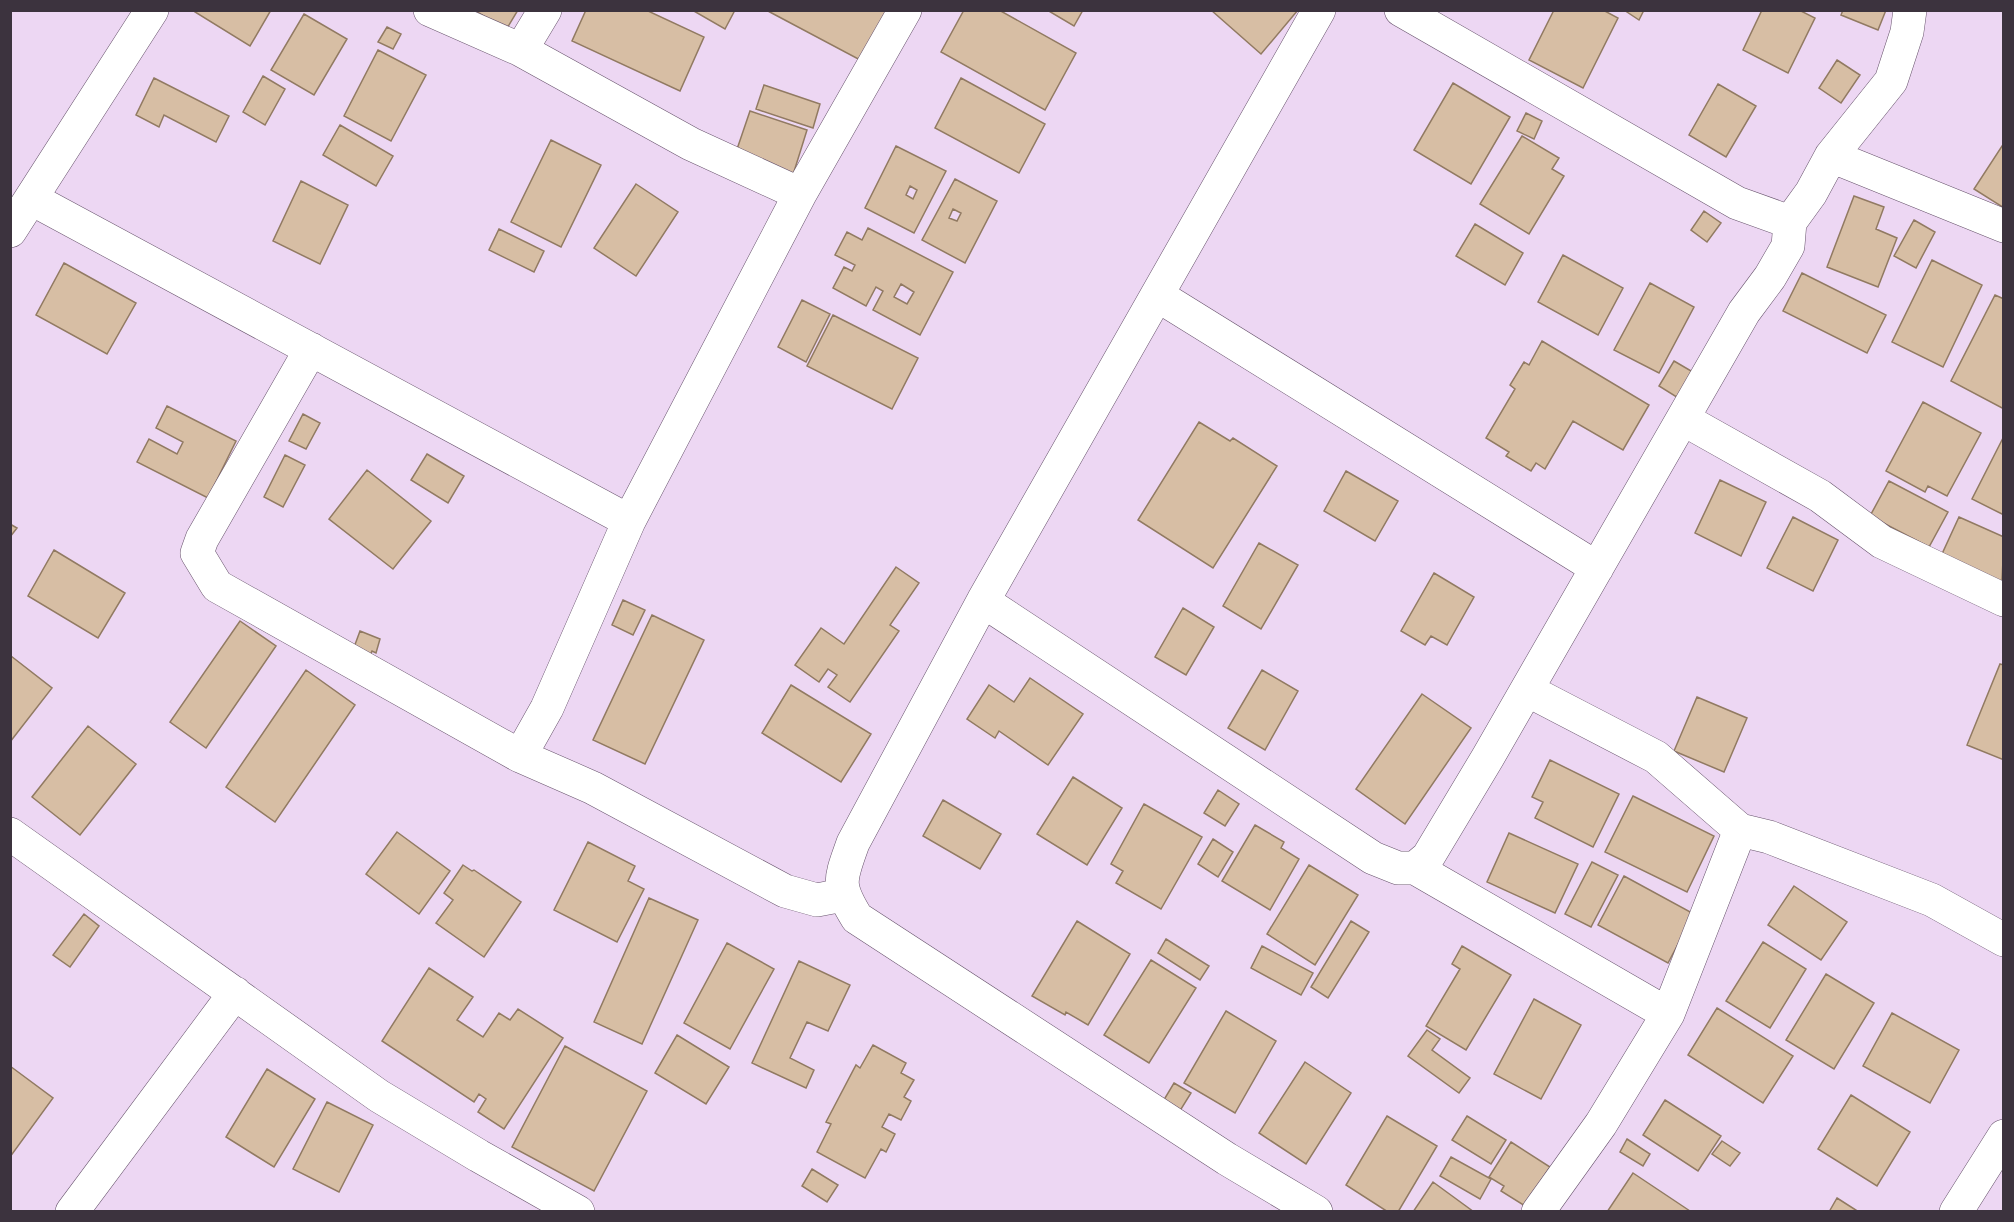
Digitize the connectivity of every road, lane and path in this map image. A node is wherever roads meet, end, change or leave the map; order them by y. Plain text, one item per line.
1 (152, 10) edge
2 (430, 10) edge
3 (545, 10) edge
4 (905, 10) edge
5 (1319, 10) edge
6 (1401, 10) edge
7 (1910, 10) edge
8 (521, 51) junction
9 (1831, 156) junction
10 (800, 194) junction
11 (32, 199) junction
12 (1790, 222) junction
13 (2004, 226) edge
14 (10, 231) edge
15 (1157, 295) junction
16 (311, 349) junction
17 (1683, 419) junction
18 (629, 521) junction
19 (1597, 568) junction
20 (2004, 600) edge
21 (982, 601) junction
22 (1527, 690) junction
23 (519, 756) junction
24 (1740, 830) junction
25 (10, 834) edge
26 (1415, 868) junction
27 (843, 895) junction
28 (2004, 940) edge
29 (235, 993) junction
30 (1668, 1014) junction
31 (2004, 1136) edge
32 (72, 1212) edge
33 (578, 1212) edge
34 (1316, 1212) edge
35 (1538, 1212) edge
36 (1956, 1212) edge

1 - 11 street
2 - 8 street
3 - 8 street
4 - 10 street
5 - 15 street
6 - 12 street
7 - 9 street
8 - 10 street
9 - 12 street
9 - 13 street
10 - 18 street
11 - 14 street
11 - 16 street
12 - 17 street
15 - 19 street
15 - 21 street
16 - 18 street
16 - 23 street
17 - 19 street
17 - 20 street
18 - 23 street
19 - 22 street
21 - 26 street
21 - 27 street
22 - 24 street
22 - 26 street
23 - 27 street
24 - 28 street
24 - 30 street
25 - 29 street
26 - 30 street
27 - 34 street
29 - 32 street
29 - 33 street
30 - 35 street
31 - 36 street

